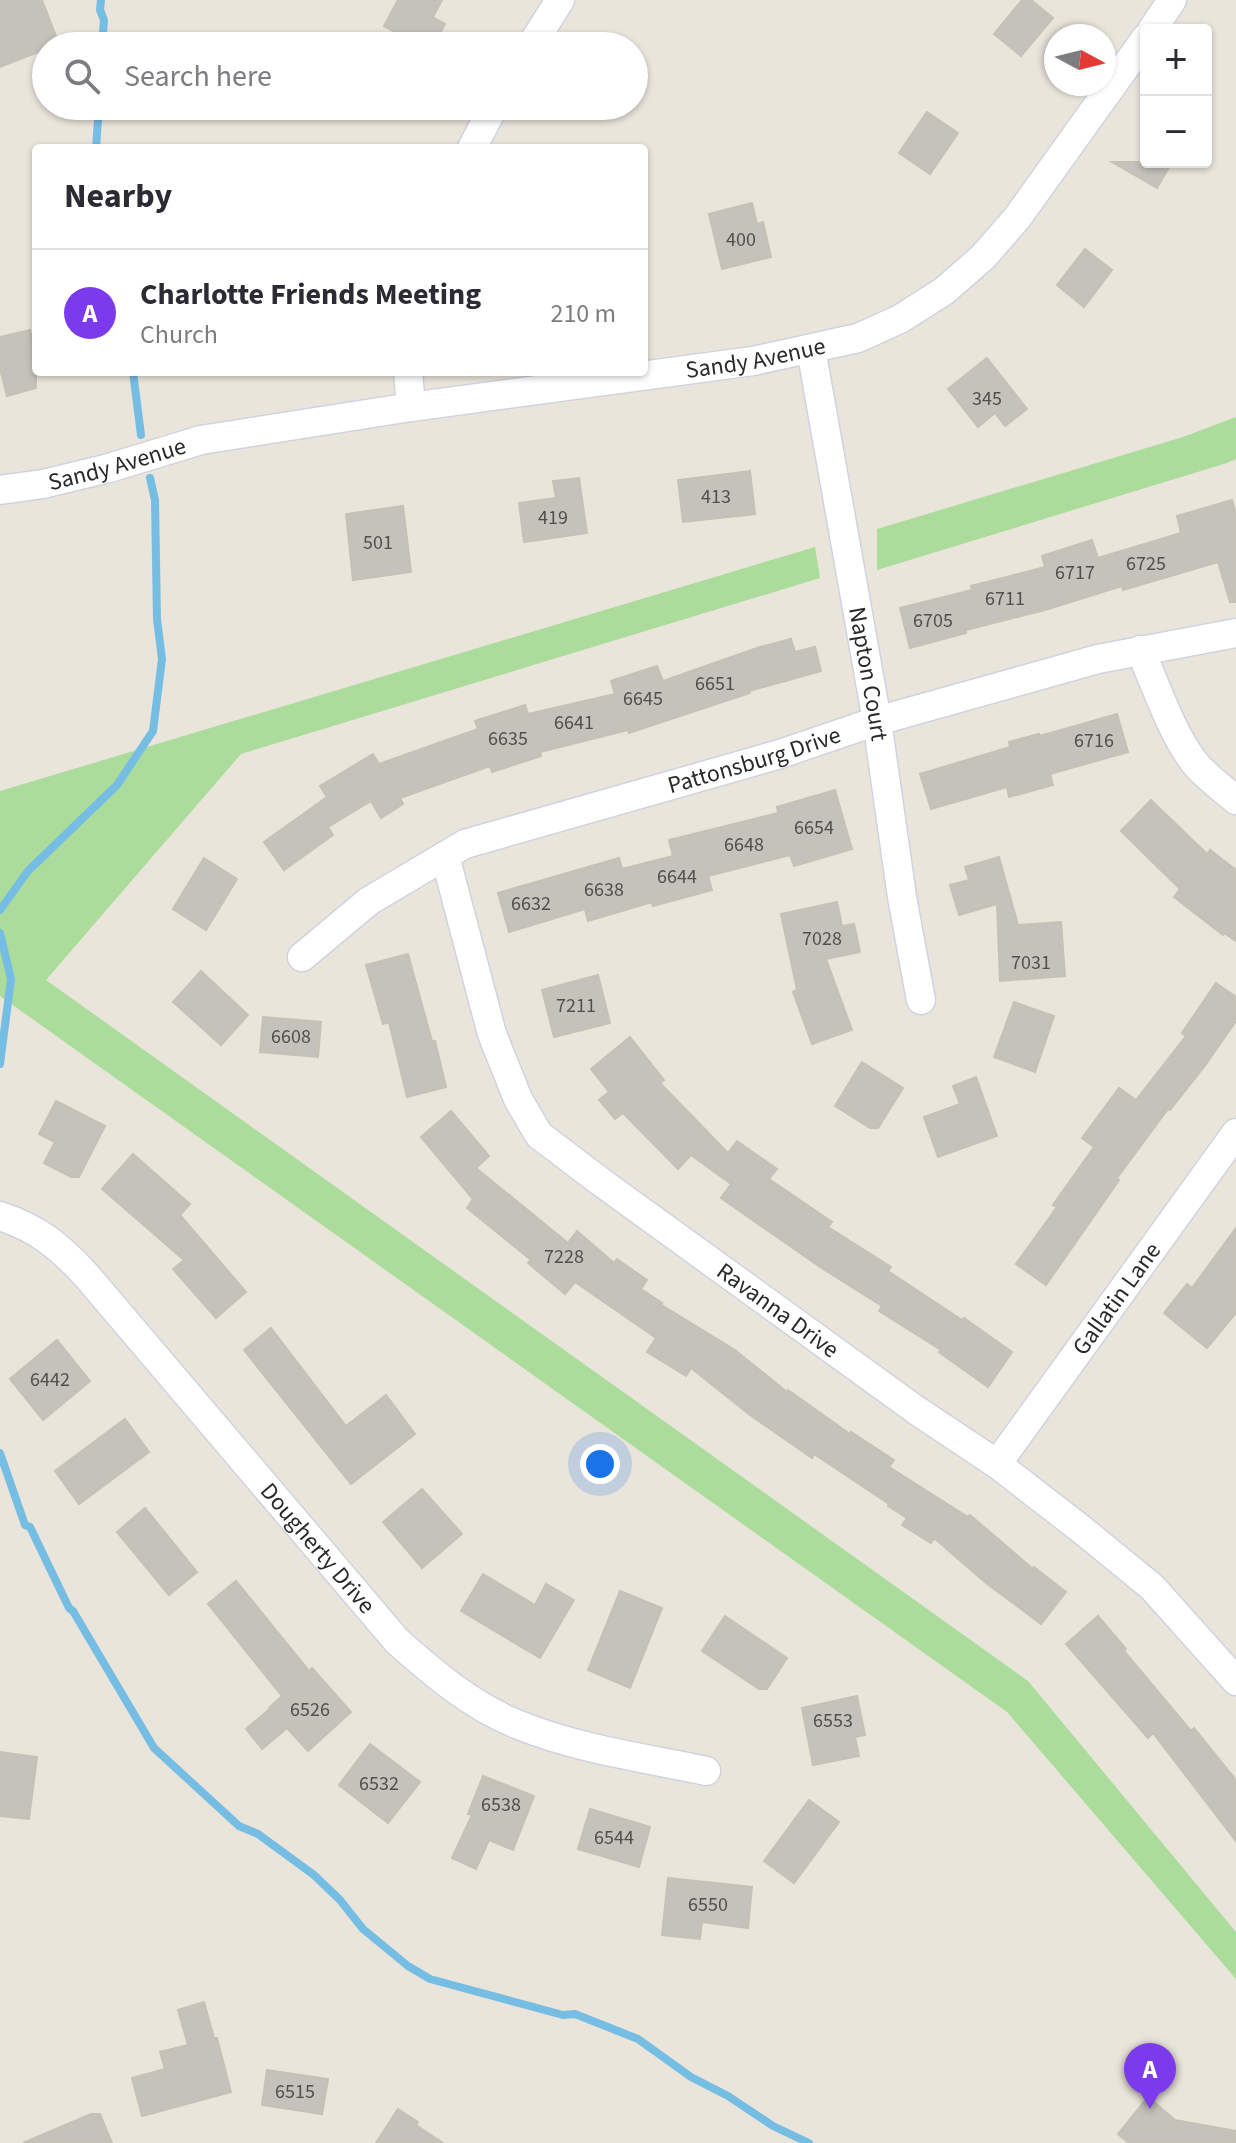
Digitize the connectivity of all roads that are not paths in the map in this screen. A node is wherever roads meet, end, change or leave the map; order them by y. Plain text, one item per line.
1 (560, 0) edge
2 (1172, 0) edge
3 (1156, 24) edge
4 (540, 32) edge
5 (1140, 46) edge
6 (487, 120) edge
7 (474, 144) edge
8 (811, 349) junction
9 (648, 375) edge
10 (408, 376) edge
11 (641, 376) edge
12 (411, 407) junction
13 (0, 490) edge
14 (1236, 633) edge
15 (1140, 650) junction
16 (877, 721) junction
17 (1236, 800) edge
18 (445, 856) junction
19 (302, 957) dead end
20 (921, 1000) dead end
21 (1236, 1133) edge
22 (0, 1216) edge
23 (997, 1464) junction
24 (1232, 1667) edge
25 (706, 1771) dead end

1 - 4 street
2 - 3 street
5 - 8 street, Sandy Avenue
6 - 7 street
8 - 9 street, Sandy Avenue
8 - 16 street, Napton Court
10 - 12 street
11 - 12 street, Sandy Avenue
12 - 13 street, Sandy Avenue
14 - 15 street, Pattonsburg Drive
15 - 16 street, Pattonsburg Drive
15 - 17 street
16 - 18 street, Pattonsburg Drive
16 - 20 street, Napton Court
18 - 19 street, Pattonsburg Drive
18 - 23 street, Ravanna Drive
21 - 23 street, Gallatin Lane
22 - 25 street, Dougherty Drive
23 - 24 street, Ravanna Drive

